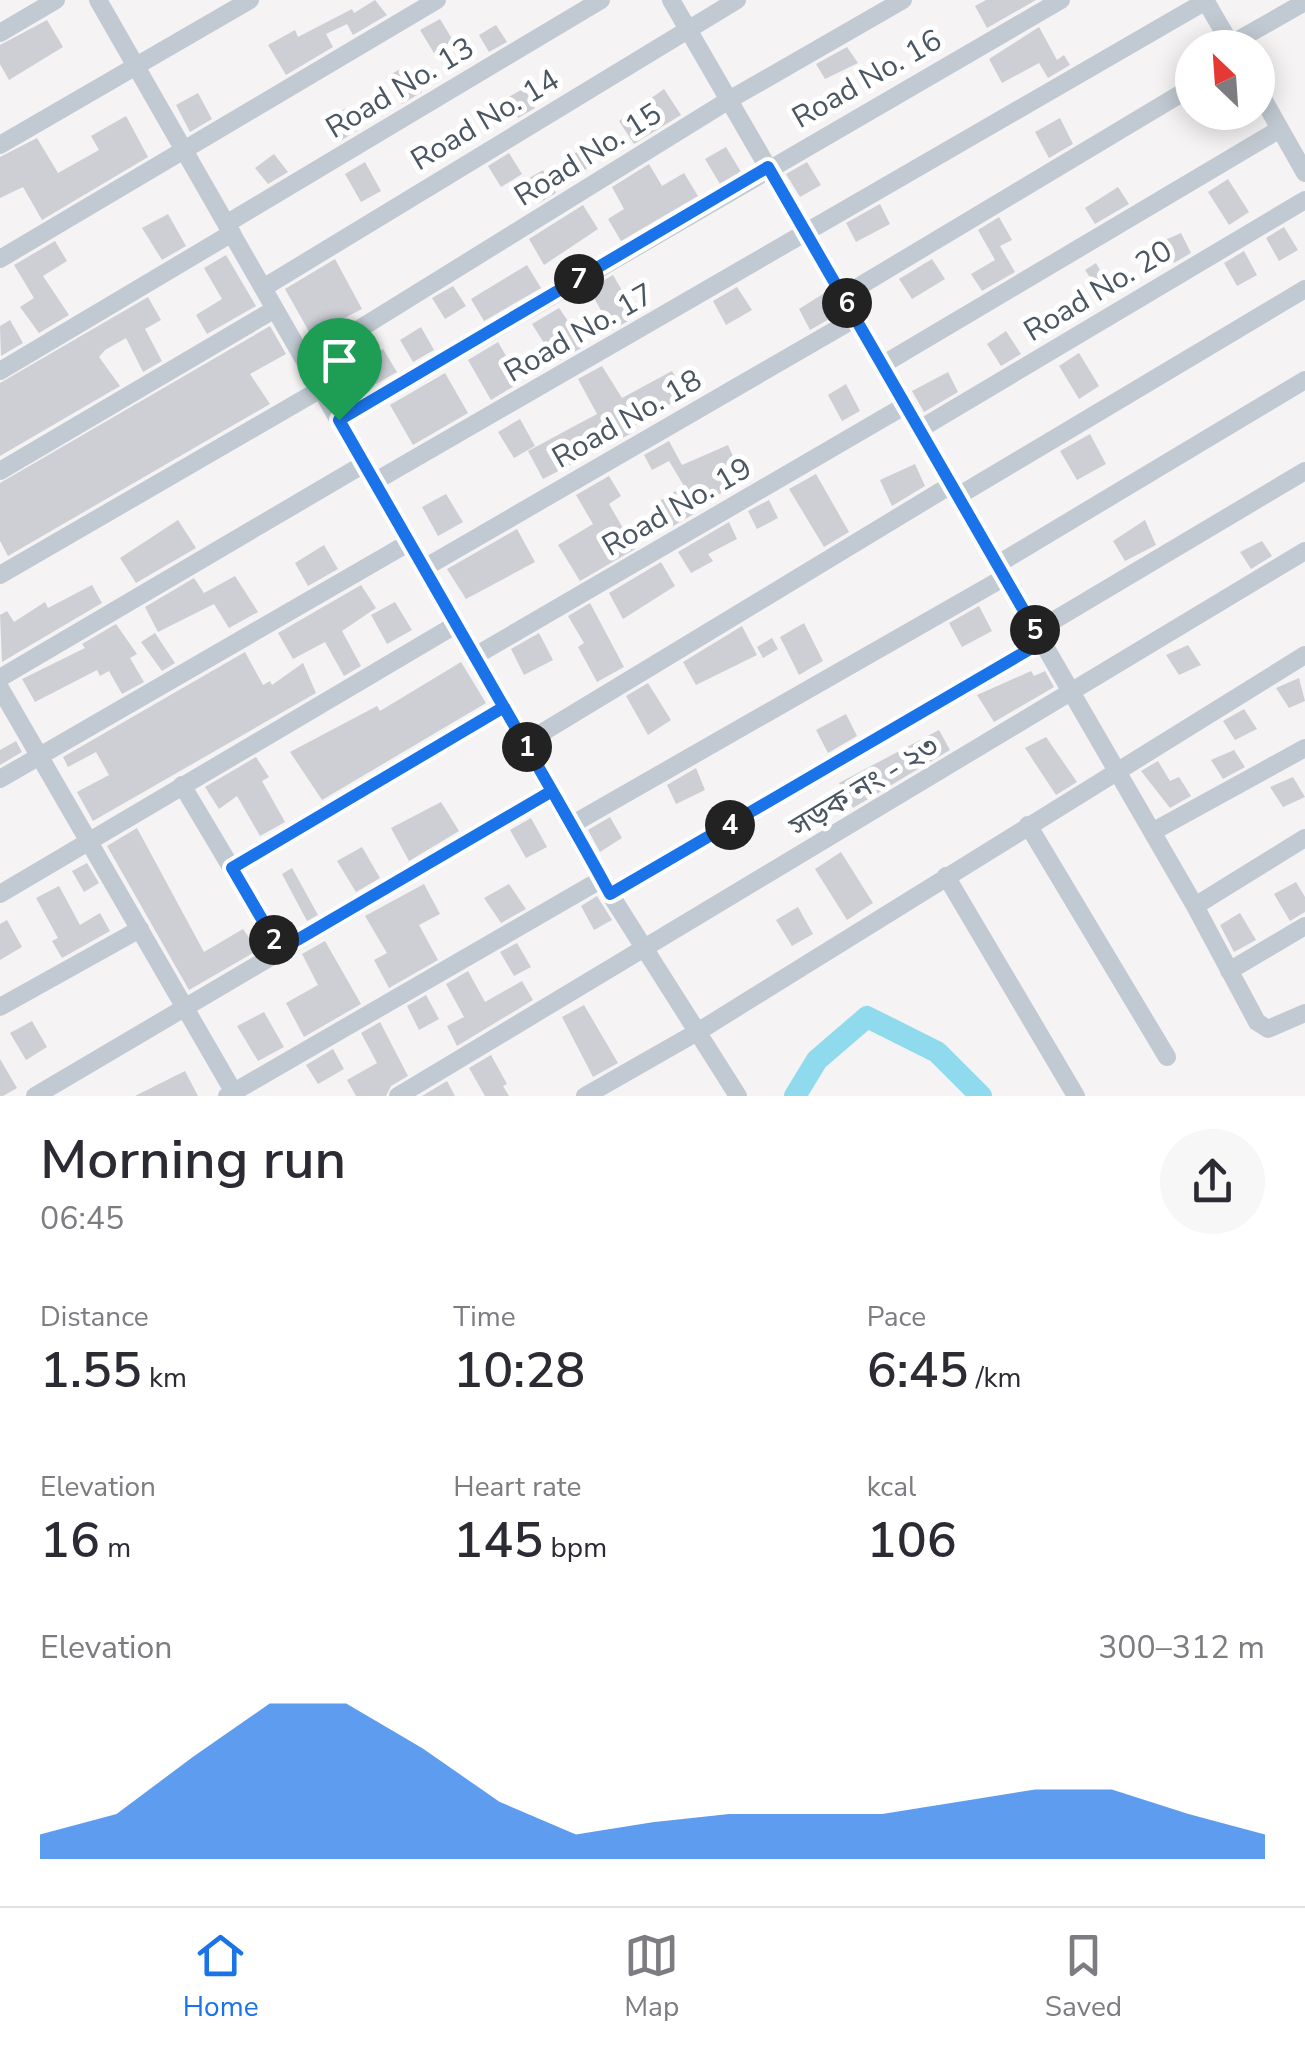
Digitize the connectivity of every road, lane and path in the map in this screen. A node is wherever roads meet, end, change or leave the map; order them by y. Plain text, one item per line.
1 (56, 0) edge
2 (98, 0) edge
3 (250, 0) edge
4 (437, 0) edge
5 (601, 0) edge
6 (671, 0) edge
7 (736, 0) edge
8 (903, 0) edge
9 (1061, 0) edge
10 (1206, 0) edge
11 (1305, 2) edge
12 (688, 28) junction
13 (1223, 30) edge
14 (1259, 30) edge
15 (0, 33) edge
16 (136, 67) junction
17 (1175, 98) edge
18 (729, 100) junction
19 (1275, 120) edge
20 (1280, 129) junction
21 (0, 145) edge
22 (185, 151) junction
23 (768, 167) junction
24 (1305, 173) edge
25 (1305, 200) edge
26 (229, 228) junction
27 (806, 234) junction
28 (0, 259) edge
29 (264, 288) junction
30 (1305, 288) edge
31 (843, 296) junction
32 (275, 309) junction
33 (856, 318) junction
34 (306, 362) junction
35 (882, 364) junction
36 (0, 370) edge
37 (1305, 380) edge
38 (321, 389) junction
39 (906, 405) junction
40 (339, 420) junction
41 (920, 430) junction
42 (364, 464) junction
43 (0, 472) edge
44 (1305, 472) edge
45 (374, 482) junction
46 (955, 490) junction
47 (410, 542) junction
48 (1305, 551) edge
49 (426, 567) junction
50 (1001, 570) junction
51 (0, 576) edge
52 (457, 624) junction
53 (1039, 636) junction
54 (1305, 655) edge
55 (476, 656) junction
56 (0, 678) edge
57 (0, 688) edge
58 (1072, 694) junction
59 (504, 707) junction
60 (525, 743) junction
61 (1305, 748) edge
62 (39, 756) junction
63 (1116, 770) junction
64 (0, 779) edge
65 (182, 785) junction
66 (552, 791) junction
67 (1028, 825) junction
68 (572, 826) junction
69 (1152, 832) junction
70 (1305, 838) edge
71 (89, 841) junction
72 (232, 868) junction
73 (946, 876) junction
74 (606, 887) junction
75 (0, 894) edge
76 (1195, 906) junction
77 (1305, 926) edge
78 (140, 930) junction
79 (280, 950) junction
80 (646, 950) junction
81 (1229, 971) junction
82 (0, 1007) edge
83 (184, 1007) junction
84 (1305, 1013) edge
85 (699, 1031) junction
86 (1166, 1057) dead end
87 (232, 1095) edge
88 (35, 1096) edge
89 (398, 1096) edge
90 (585, 1096) edge
91 (738, 1096) edge
92 (1076, 1096) edge

1 - 15 street
2 - 16 street
3 - 16 street
4 - 22 street
5 - 26 street, Road No. 13
6 - 12 street
7 - 12 street, Road No. 14
8 - 18 street, Road No. 15
9 - 23 street, Road No. 16
10 - 13 street
10 - 27 street, Road No. 17
11 - 14 street
12 - 18 street
12 - 29 street, Road No. 14
16 - 21 street
16 - 22 street
17 - 31 street
18 - 23 street
18 - 34 street, Road No. 15
19 - 20 street
20 - 24 street
20 - 35 street
22 - 26 street
22 - 28 street
23 - 27 street
23 - 40 street, Road No. 16
25 - 41 street, Road No. 20
26 - 29 street
26 - 36 street, Road No. 13
27 - 31 street
27 - 45 street, Road No. 17
29 - 32 street
30 - 46 street
31 - 33 street
32 - 34 street
32 - 43 street
33 - 35 street
33 - 49 street, Road No. 18
34 - 38 street
35 - 39 street
37 - 50 street
38 - 40 street
38 - 51 street
39 - 41 street
39 - 55 street, Road No. 19
40 - 42 street
41 - 46 street
42 - 45 street
42 - 56 street
44 - 53 street
45 - 47 street
46 - 50 street
46 - 60 street
47 - 49 street
47 - 62 street
48 - 58 street, সড়ক নং - ২৩
49 - 52 street
50 - 53 street
50 - 68 street
52 - 55 street
52 - 65 street
53 - 58 street
53 - 74 street
54 - 63 street
55 - 59 street
57 - 62 street
58 - 63 street
58 - 80 street, সড়ক নং - ২৩
59 - 60 street
59 - 72 street
60 - 66 street
61 - 69 street
62 - 64 street
62 - 71 street
63 - 67 street
63 - 69 street
65 - 71 street
65 - 72 street
66 - 68 street
66 - 79 street
67 - 73 street
67 - 86 street
68 - 74 street
69 - 76 street
70 - 76 street
71 - 75 street
71 - 78 street
72 - 79 street
73 - 85 street
73 - 92 street
74 - 80 street
74 - 87 street
76 - 81 street
77 - 81 street
78 - 82 street
78 - 83 street
79 - 83 street
80 - 85 street
80 - 89 street, সড়ক নং - ২৩
81 - 84 street
83 - 87 street
83 - 88 street
85 - 90 street
85 - 91 street

